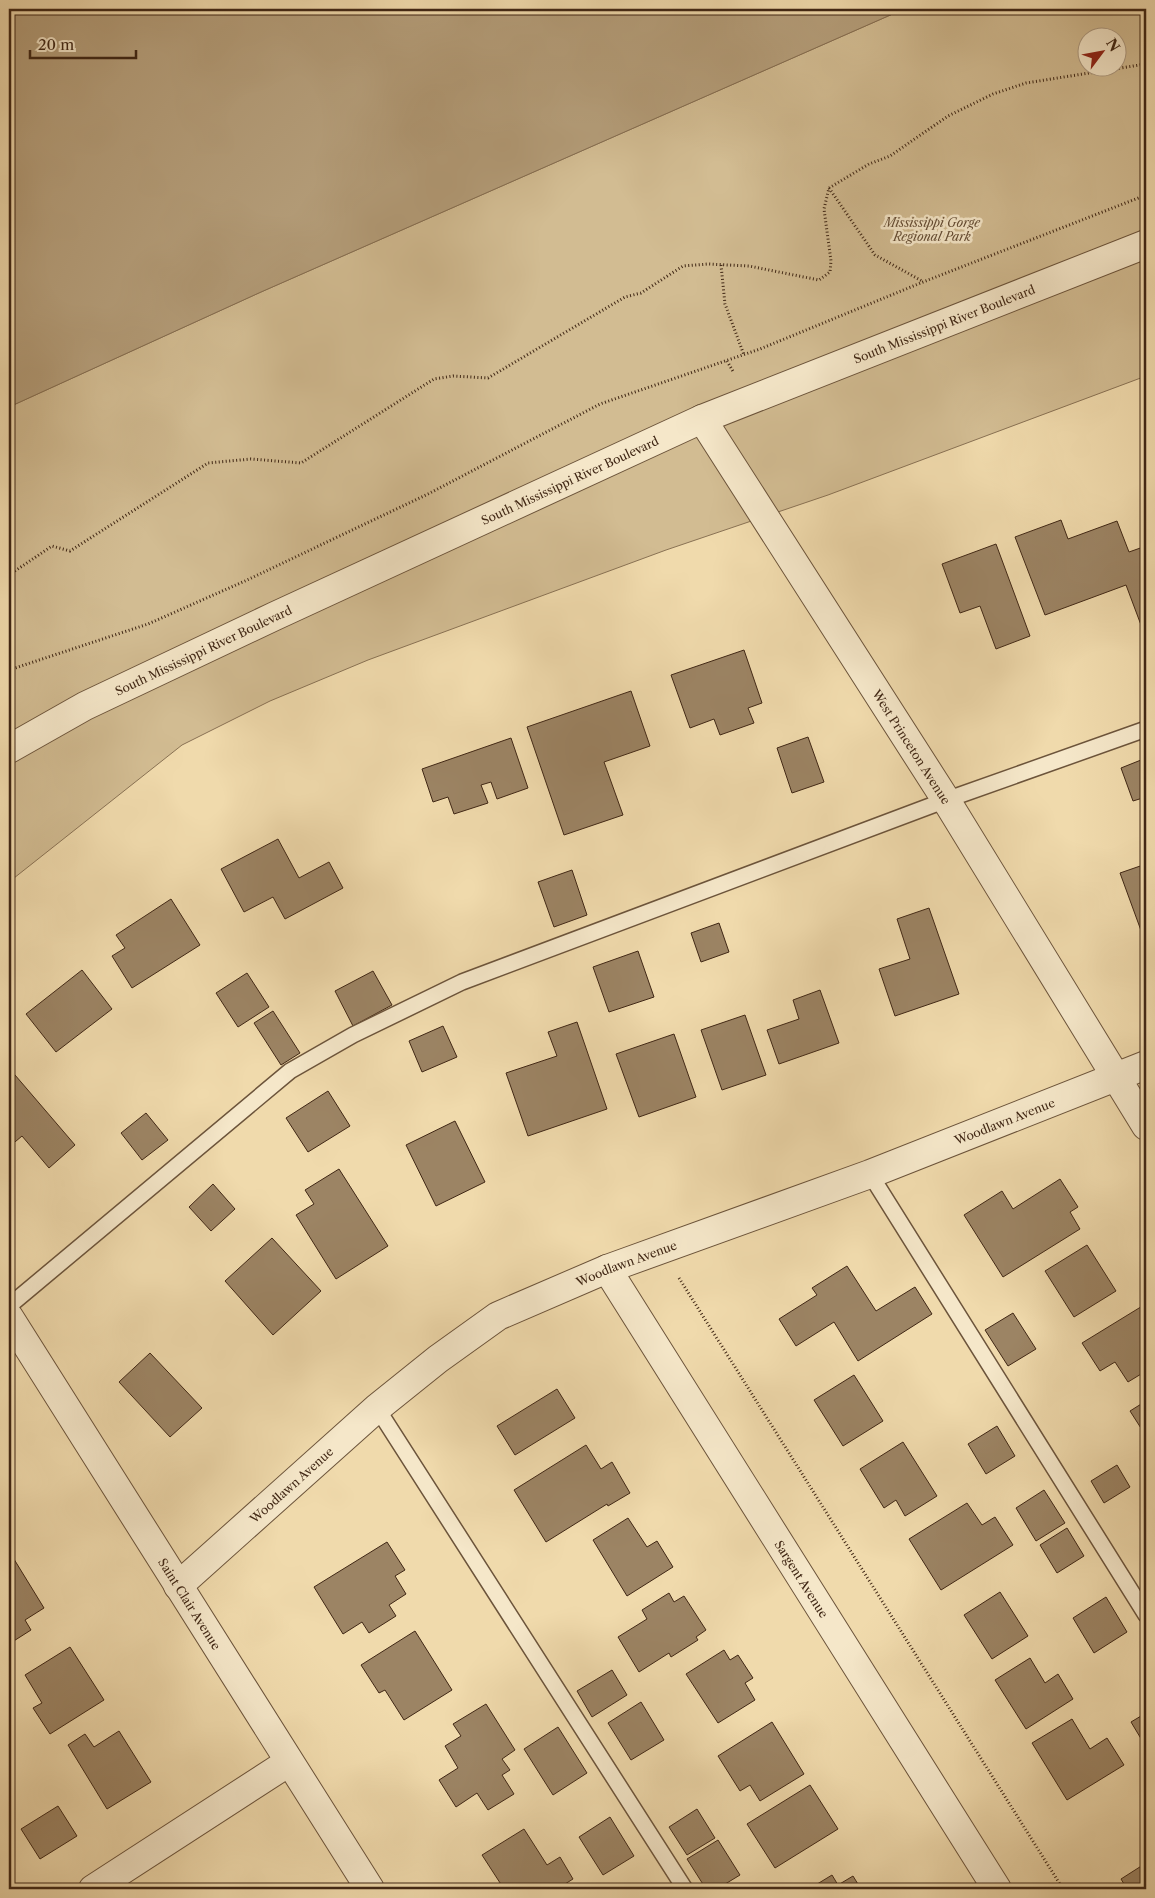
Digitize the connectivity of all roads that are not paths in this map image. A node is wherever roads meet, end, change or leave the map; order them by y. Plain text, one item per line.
1 (1146, 244) edge
2 (702, 419) junction
3 (1146, 729) edge
4 (9, 749) edge
5 (946, 800) junction
6 (1146, 1065) edge
7 (1115, 1076) junction
8 (1146, 1126) edge
9 (870, 1174) junction
10 (607, 1269) junction
11 (9, 1306) edge
12 (9, 1317) edge
13 (377, 1408) junction
14 (178, 1586) junction
15 (1146, 1614) edge
16 (289, 1762) junction
17 (93, 1889) edge
18 (370, 1889) edge
19 (685, 1889) edge
20 (997, 1889) edge

1 - 2 street, South Mississippi River Boulevard
2 - 4 street, South Mississippi River Boulevard
2 - 5 street, West Princeton Avenue
3 - 5 lane
5 - 7 street, West Princeton Avenue
5 - 11 lane
6 - 7 street, Woodlawn Avenue
7 - 8 street, West Princeton Avenue
7 - 9 street, Woodlawn Avenue
9 - 10 street, Woodlawn Avenue
9 - 15 lane
10 - 13 street, Woodlawn Avenue
10 - 20 street, Sargent Avenue
12 - 14 street, Saint Clair Avenue
13 - 14 street, Woodlawn Avenue
13 - 19 lane
14 - 16 street, Saint Clair Avenue
16 - 17 street
16 - 18 street, Saint Clair Avenue

